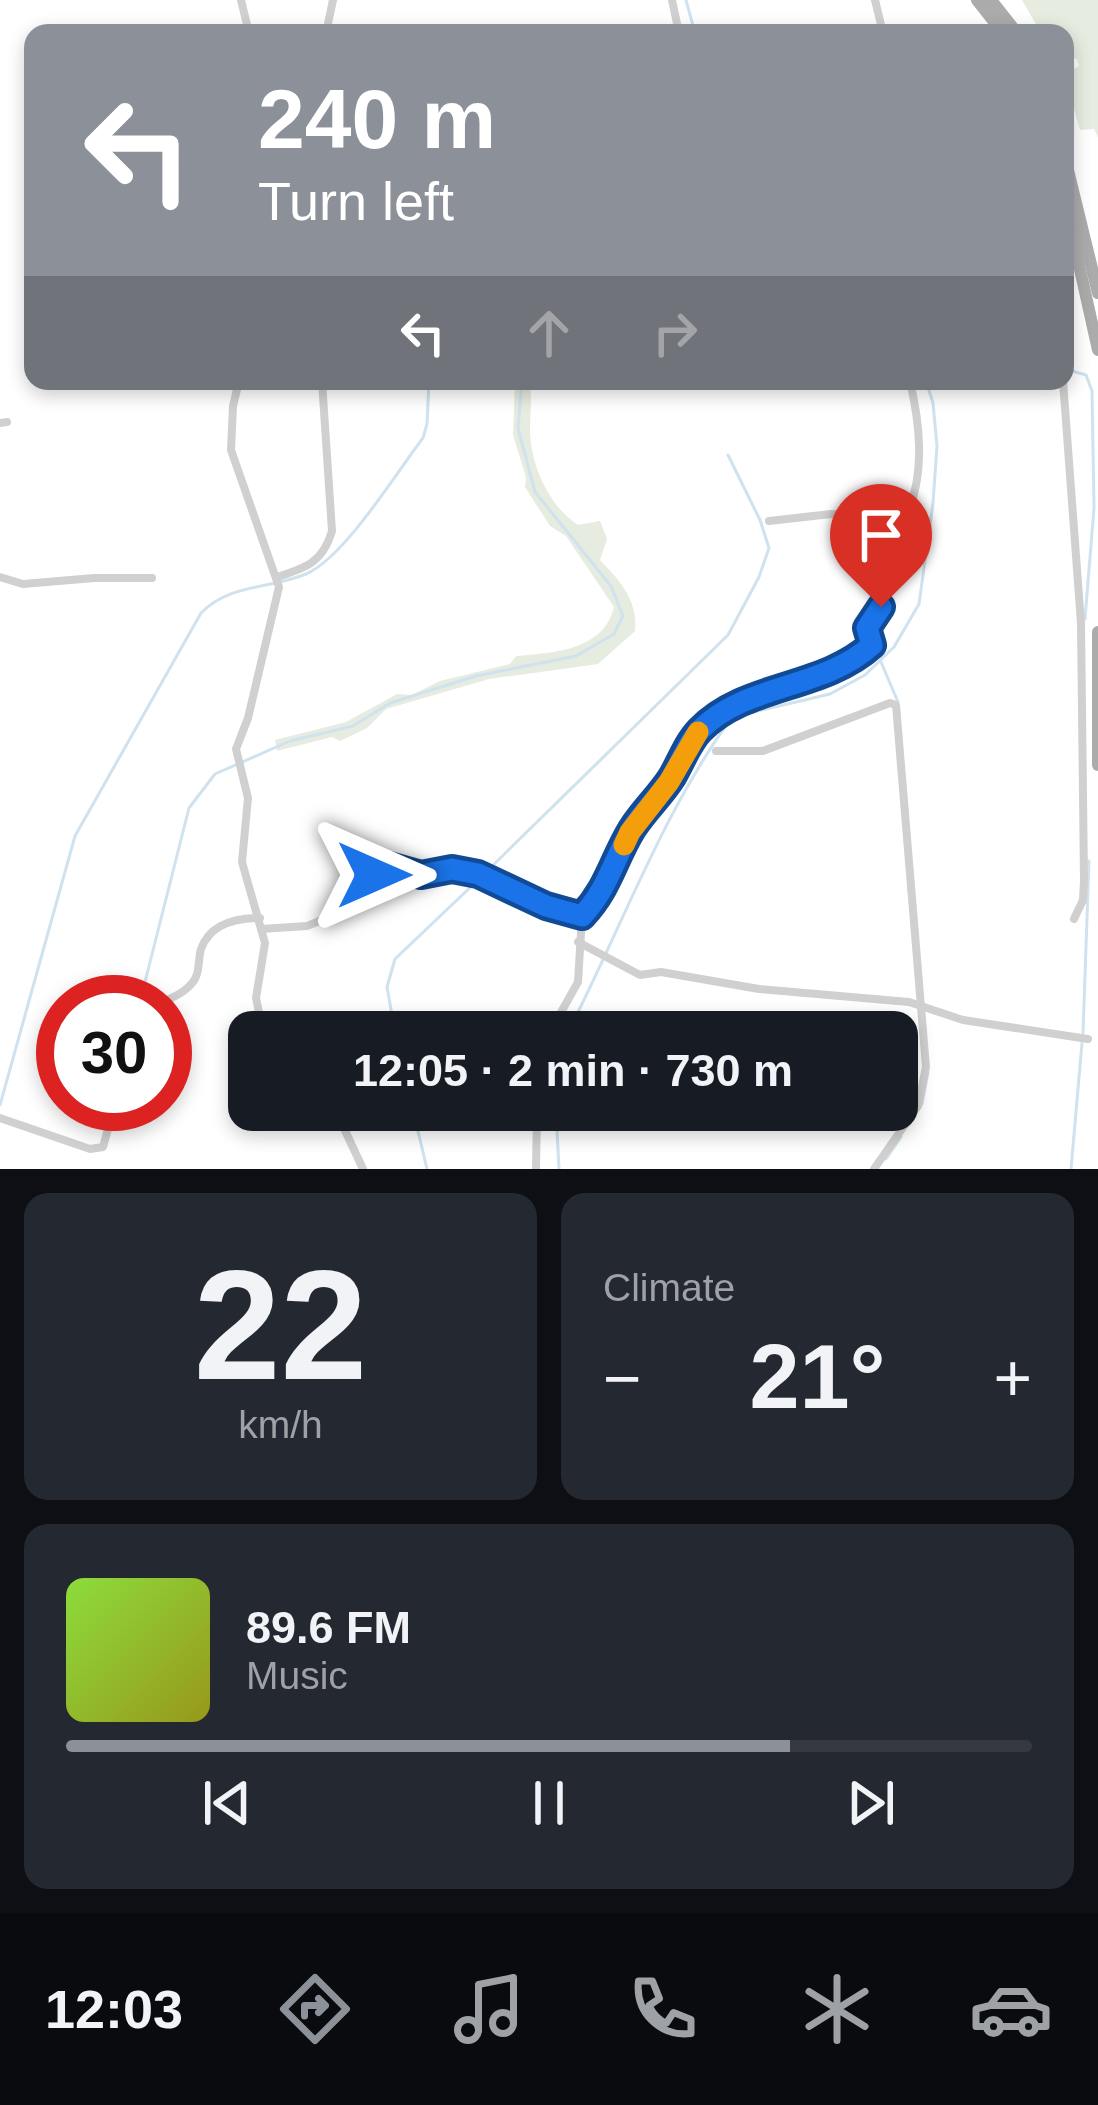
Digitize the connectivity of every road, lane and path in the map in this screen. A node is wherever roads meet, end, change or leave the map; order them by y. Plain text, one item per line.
1 (977, 0) edge
2 (991, 0) edge
3 (996, 24) edge
4 (1010, 24) edge
5 (1074, 195) edge
6 (1074, 242) edge
7 (1098, 293) edge
8 (1098, 350) edge
9 (237, 390) edge
10 (323, 390) edge
11 (911, 390) edge
12 (1064, 390) edge
13 (906, 518) junction
14 (769, 520) dead end
15 (0, 577) edge
16 (152, 578) dead end
17 (278, 582) junction
18 (1098, 632) edge
19 (716, 751) dead end
20 (1098, 765) edge
21 (582, 916) junction
22 (260, 918) junction
23 (1074, 919) dead end
24 (261, 929) junction
25 (578, 942) junction
26 (192, 983) edge
27 (920, 1005) junction
28 (258, 1011) edge
29 (562, 1011) edge
30 (1084, 1038) dead end
31 (0, 1118) edge
32 (36, 1130) edge
33 (38, 1131) edge
34 (108, 1131) edge
35 (345, 1131) edge
36 (537, 1131) edge
37 (363, 1169) edge
38 (536, 1169) edge
39 (874, 1169) edge

1 - 3 main road
2 - 4 main road
5 - 7 main road
6 - 8 main road
9 - 17 street
10 - 17 street
11 - 13 street
12 - 23 street
13 - 14 street
13 - 21 street
15 - 16 street
17 - 22 street
18 - 20 main road
19 - 27 street
21 - 24 street
21 - 25 street
22 - 24 street
22 - 26 street
24 - 28 street
25 - 27 street
25 - 29 street
27 - 30 street
27 - 39 street
31 - 32 street
33 - 34 street
35 - 37 street
36 - 38 street

